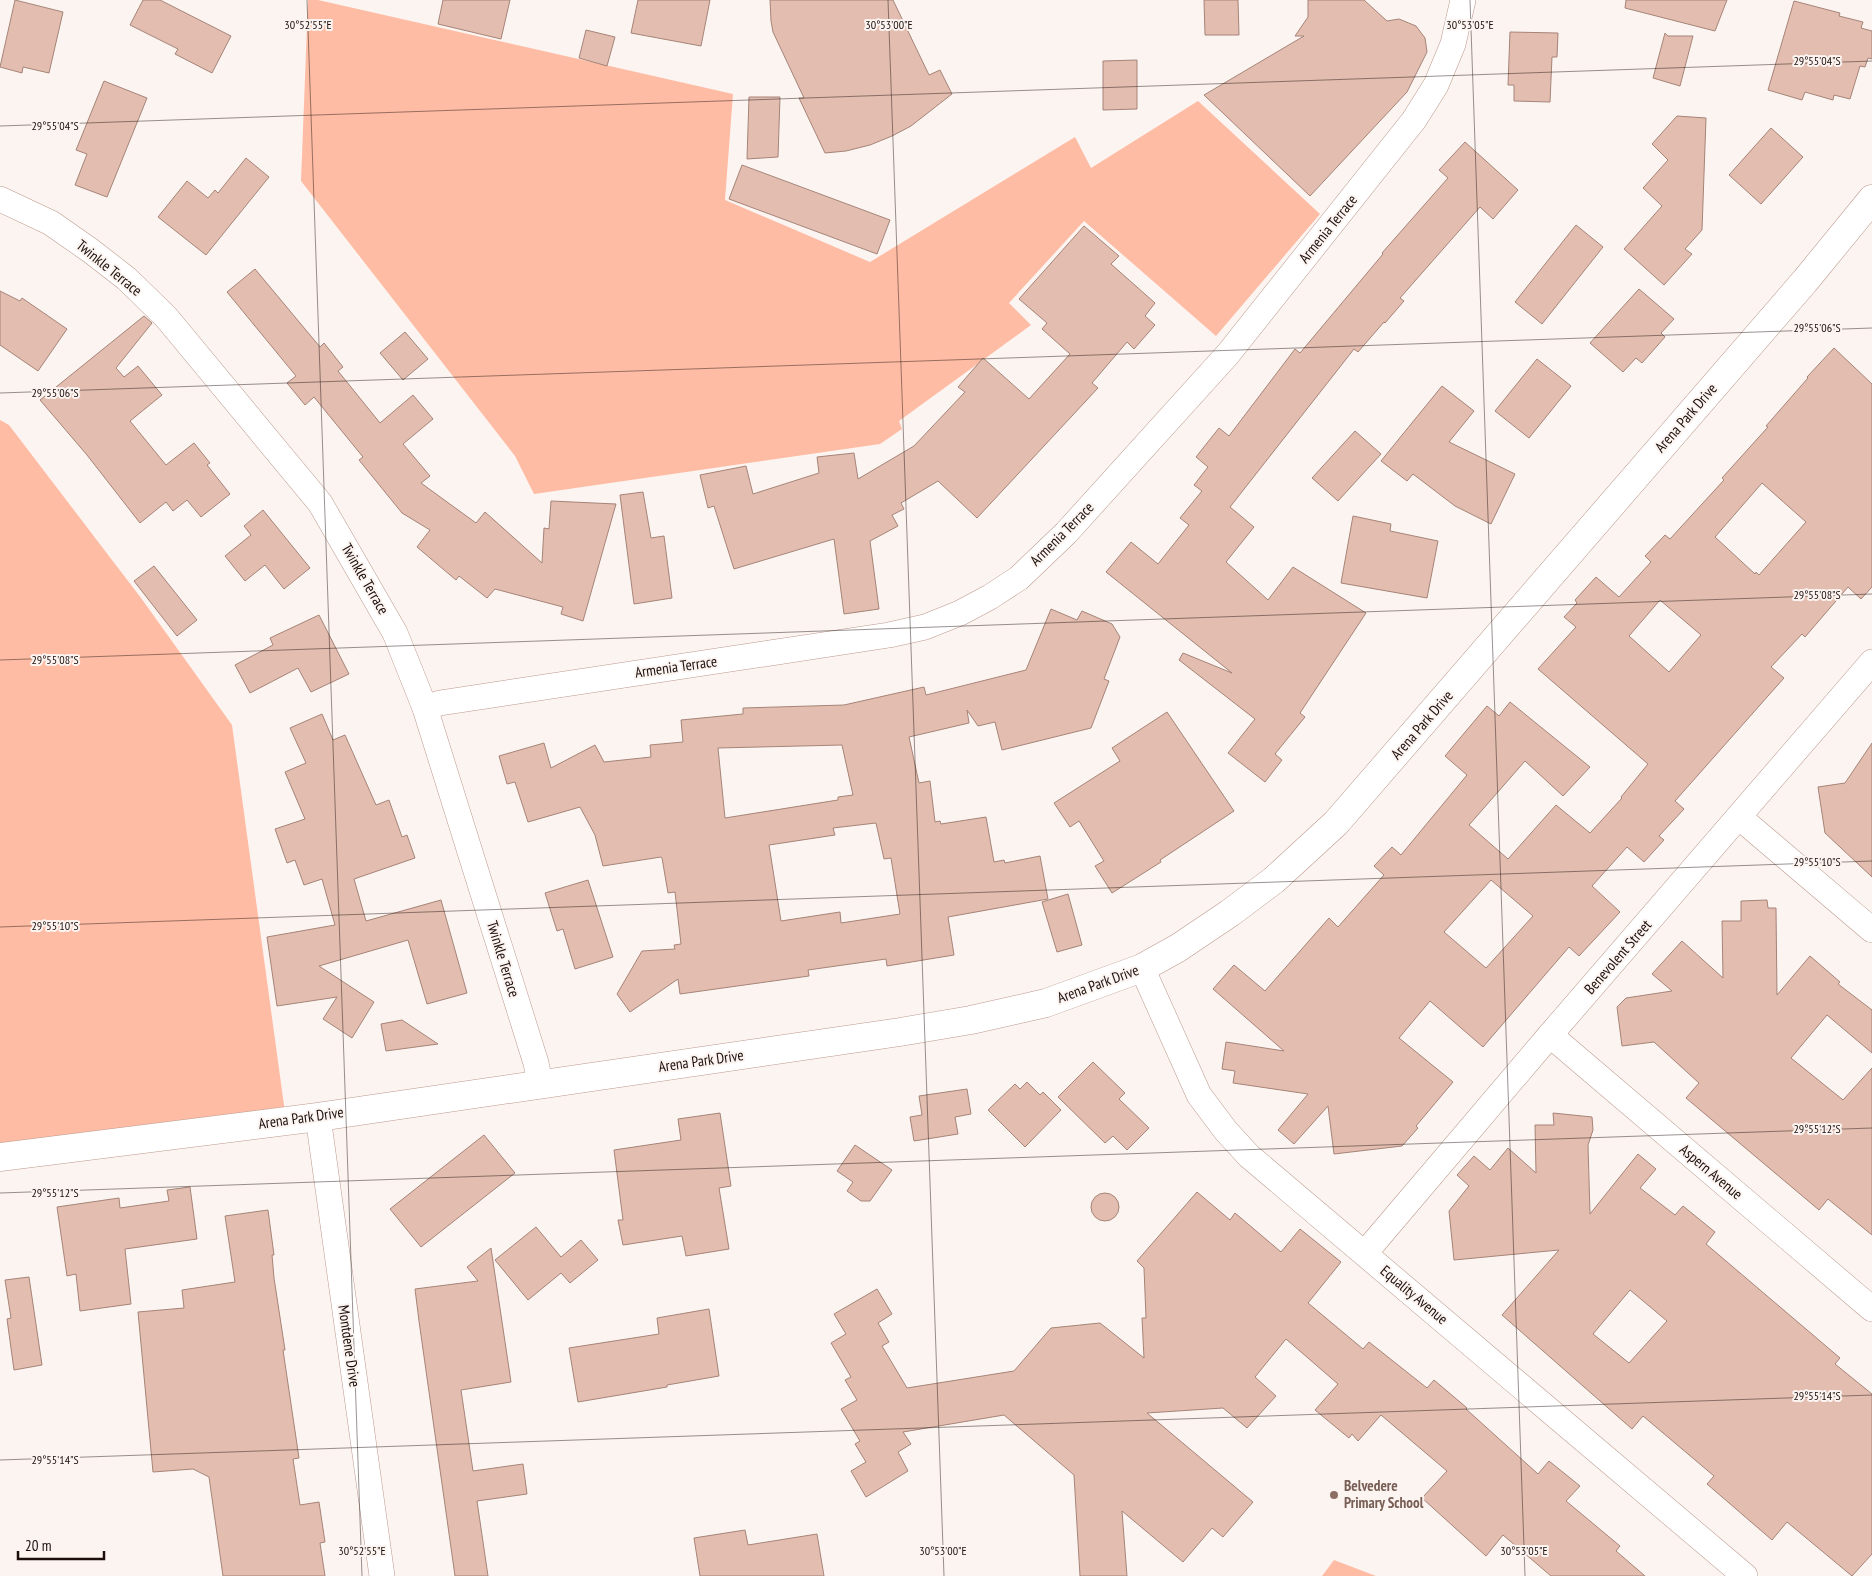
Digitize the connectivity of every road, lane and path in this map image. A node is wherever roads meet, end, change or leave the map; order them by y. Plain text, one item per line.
1 (1463, 0) edge
2 (1872, 198) edge
3 (0, 199) edge
4 (1872, 662) edge
5 (425, 708) junction
6 (1740, 817) junction
7 (1872, 930) edge
8 (1142, 968) junction
9 (1550, 1034) junction
10 (540, 1083) junction
11 (318, 1116) junction
12 (0, 1157) edge
13 (1365, 1253) junction
14 (1872, 1309) edge
15 (382, 1576) edge
16 (1745, 1576) edge

1 - 5 street, Armenia Terrace
2 - 8 street, Arena Park Drive
3 - 5 street, Twinkle Terrace
4 - 6 street, Benevolent Street
5 - 10 street, Twinkle Terrace
6 - 7 street
6 - 9 street, Benevolent Street
8 - 10 street, Arena Park Drive
8 - 13 street, Equality Avenue
9 - 13 street, Benevolent Street
9 - 14 street, Aspern Avenue
10 - 11 street, Arena Park Drive
11 - 12 street, Arena Park Drive
11 - 15 street, Montdene Drive
13 - 16 street, Equality Avenue

